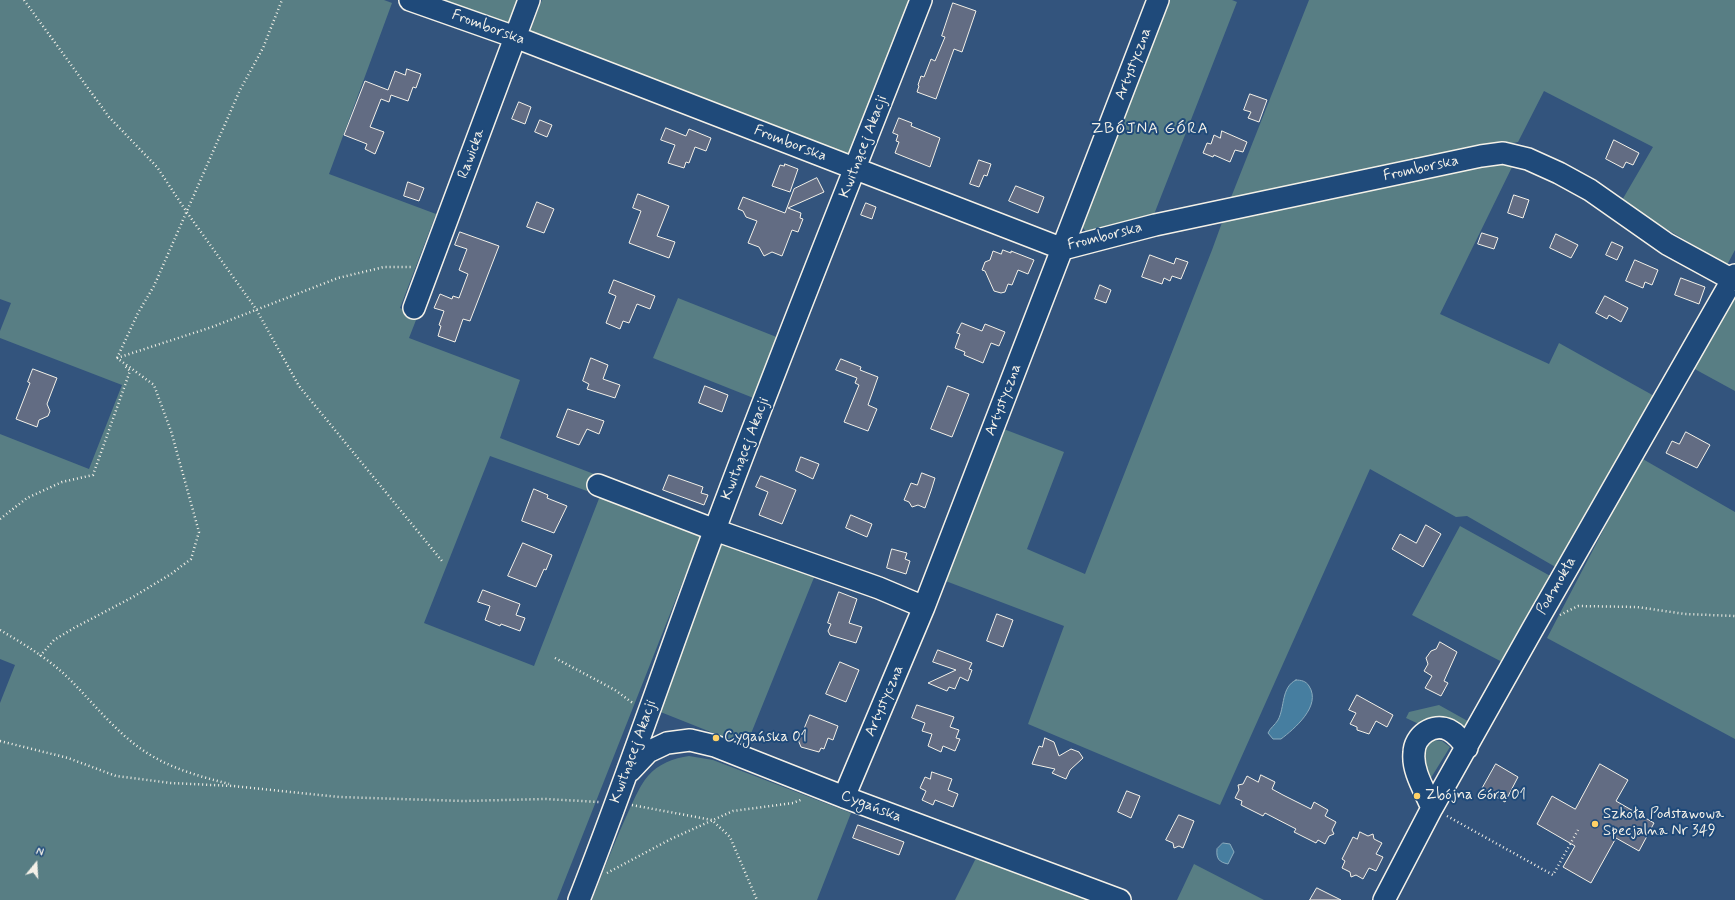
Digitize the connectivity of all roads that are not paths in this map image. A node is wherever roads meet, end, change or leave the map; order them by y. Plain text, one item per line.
1 (410, 0) edge
2 (529, 0) edge
3 (921, 0) edge
4 (1158, 0) edge
5 (515, 37) junction
6 (855, 169) junction
7 (1062, 249) junction
8 (1734, 278) edge
9 (414, 308) dead end
10 (598, 485) dead end
11 (714, 530) junction
12 (924, 607) junction
13 (1467, 748) junction
14 (628, 772) junction
15 (836, 794) junction
16 (1432, 808) junction
17 (582, 893) edge
18 (1120, 900) edge
19 (1384, 900) edge

1 - 5 street, Fromborska
2 - 5 street, Rawicka
3 - 6 street, Kwitnącej Akacji
4 - 7 street, Artystyczna
5 - 6 street, Fromborska
5 - 9 street, Rawicka
6 - 7 street, Fromborska
6 - 11 street, Kwitnącej Akacji
7 - 8 street, Fromborska
7 - 12 street, Artystyczna
8 - 13 street, Podmokła
10 - 11 street
11 - 12 street
11 - 14 street, Kwitnącej Akacji
12 - 15 street, Artystyczna
13 - 16 street, Podmokła
13 - 16 street
14 - 15 street, Cygańska
14 - 17 street, Kwitnącej Akacji
15 - 18 street, Cygańska
16 - 19 street, Podmokła

